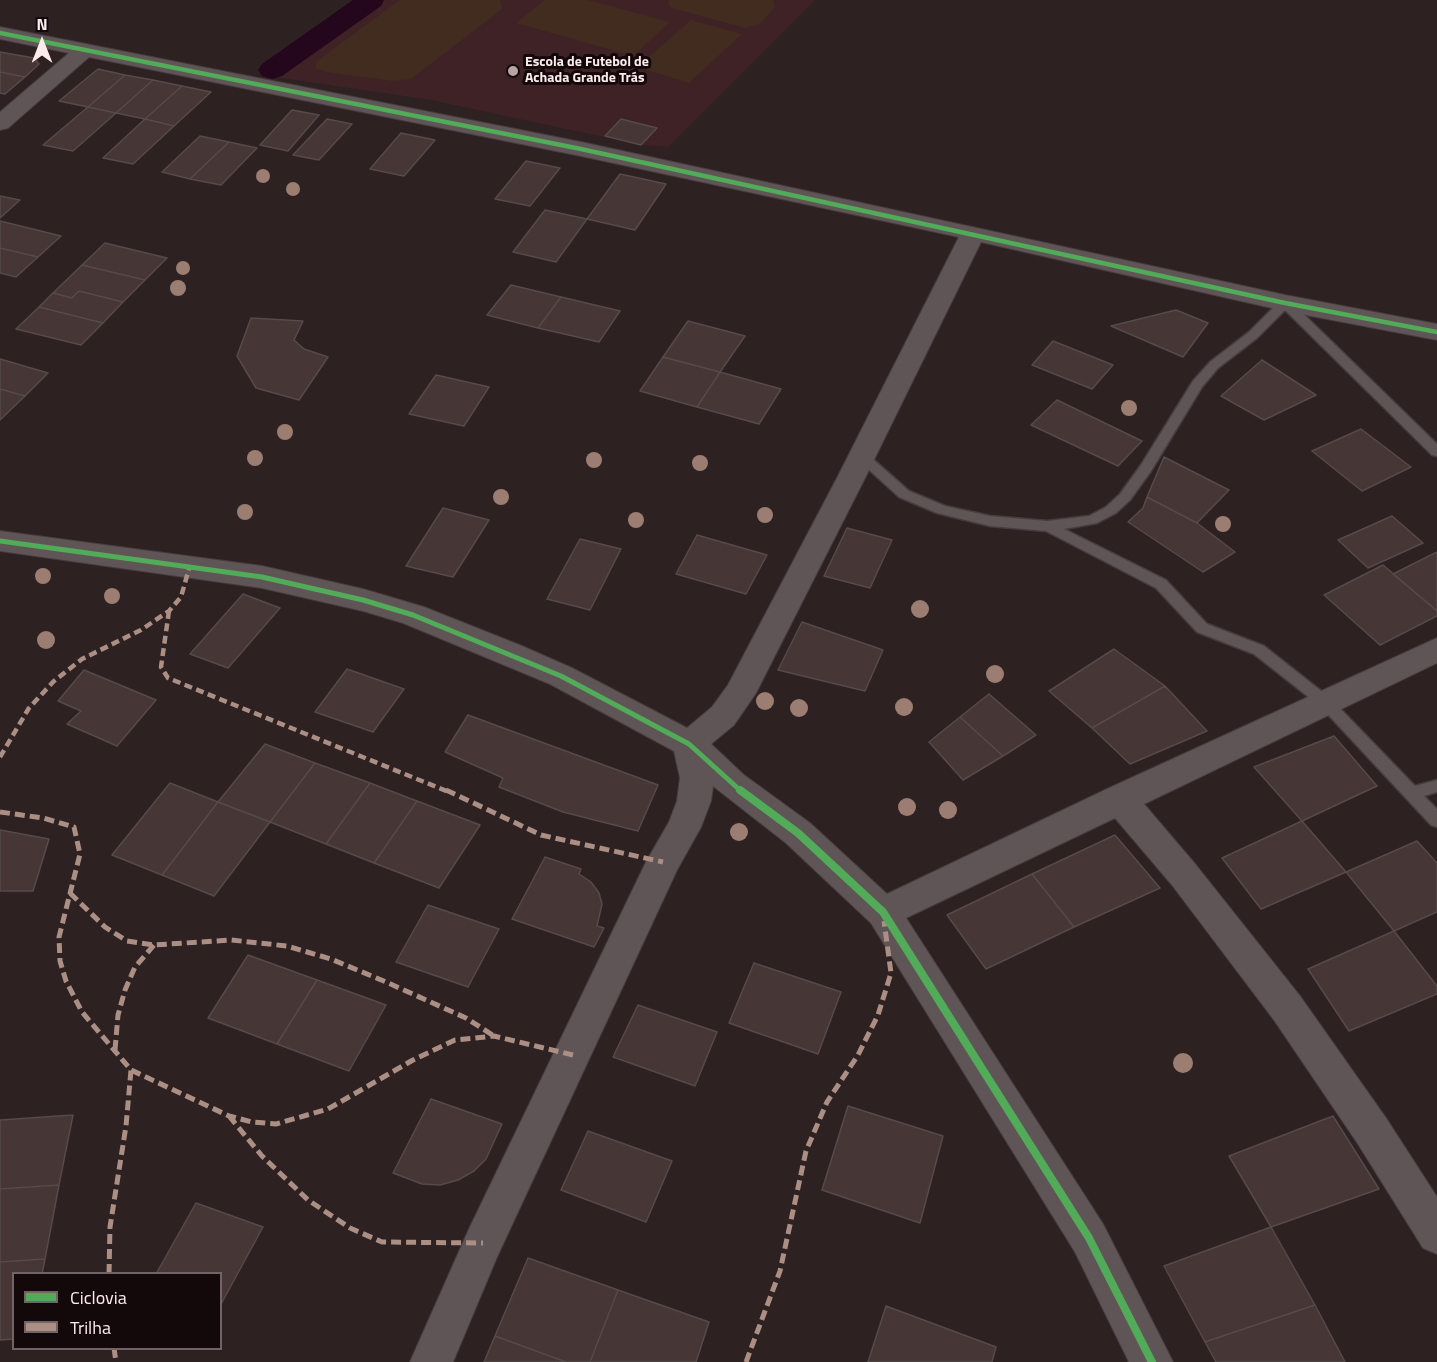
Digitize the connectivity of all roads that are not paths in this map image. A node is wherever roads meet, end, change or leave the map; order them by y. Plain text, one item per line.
1 (0, 33) edge
2 (85, 50) junction
3 (0, 123) edge
4 (973, 233) junction
5 (1285, 303) junction
6 (1437, 332) edge
7 (1437, 452) edge
8 (862, 457) junction
9 (1047, 526) junction
10 (0, 541) edge
11 (1437, 650) edge
12 (1325, 702) junction
13 (689, 744) junction
14 (1437, 786) edge
15 (1414, 793) junction
16 (1119, 799) junction
17 (1437, 820) edge
18 (883, 912) junction
19 (1437, 1234) edge
20 (431, 1362) edge
21 (1152, 1362) edge

1 - 2 street
2 - 3 street
2 - 4 street
4 - 5 street
4 - 8 street
5 - 6 street
5 - 7 lane
5 - 9 lane
8 - 9 lane
8 - 13 street
9 - 12 lane
10 - 13 street
11 - 12 street
12 - 15 lane
12 - 16 street
13 - 18 street
13 - 20 street
14 - 15 lane
15 - 17 lane
16 - 18 street
16 - 19 street
18 - 21 street

